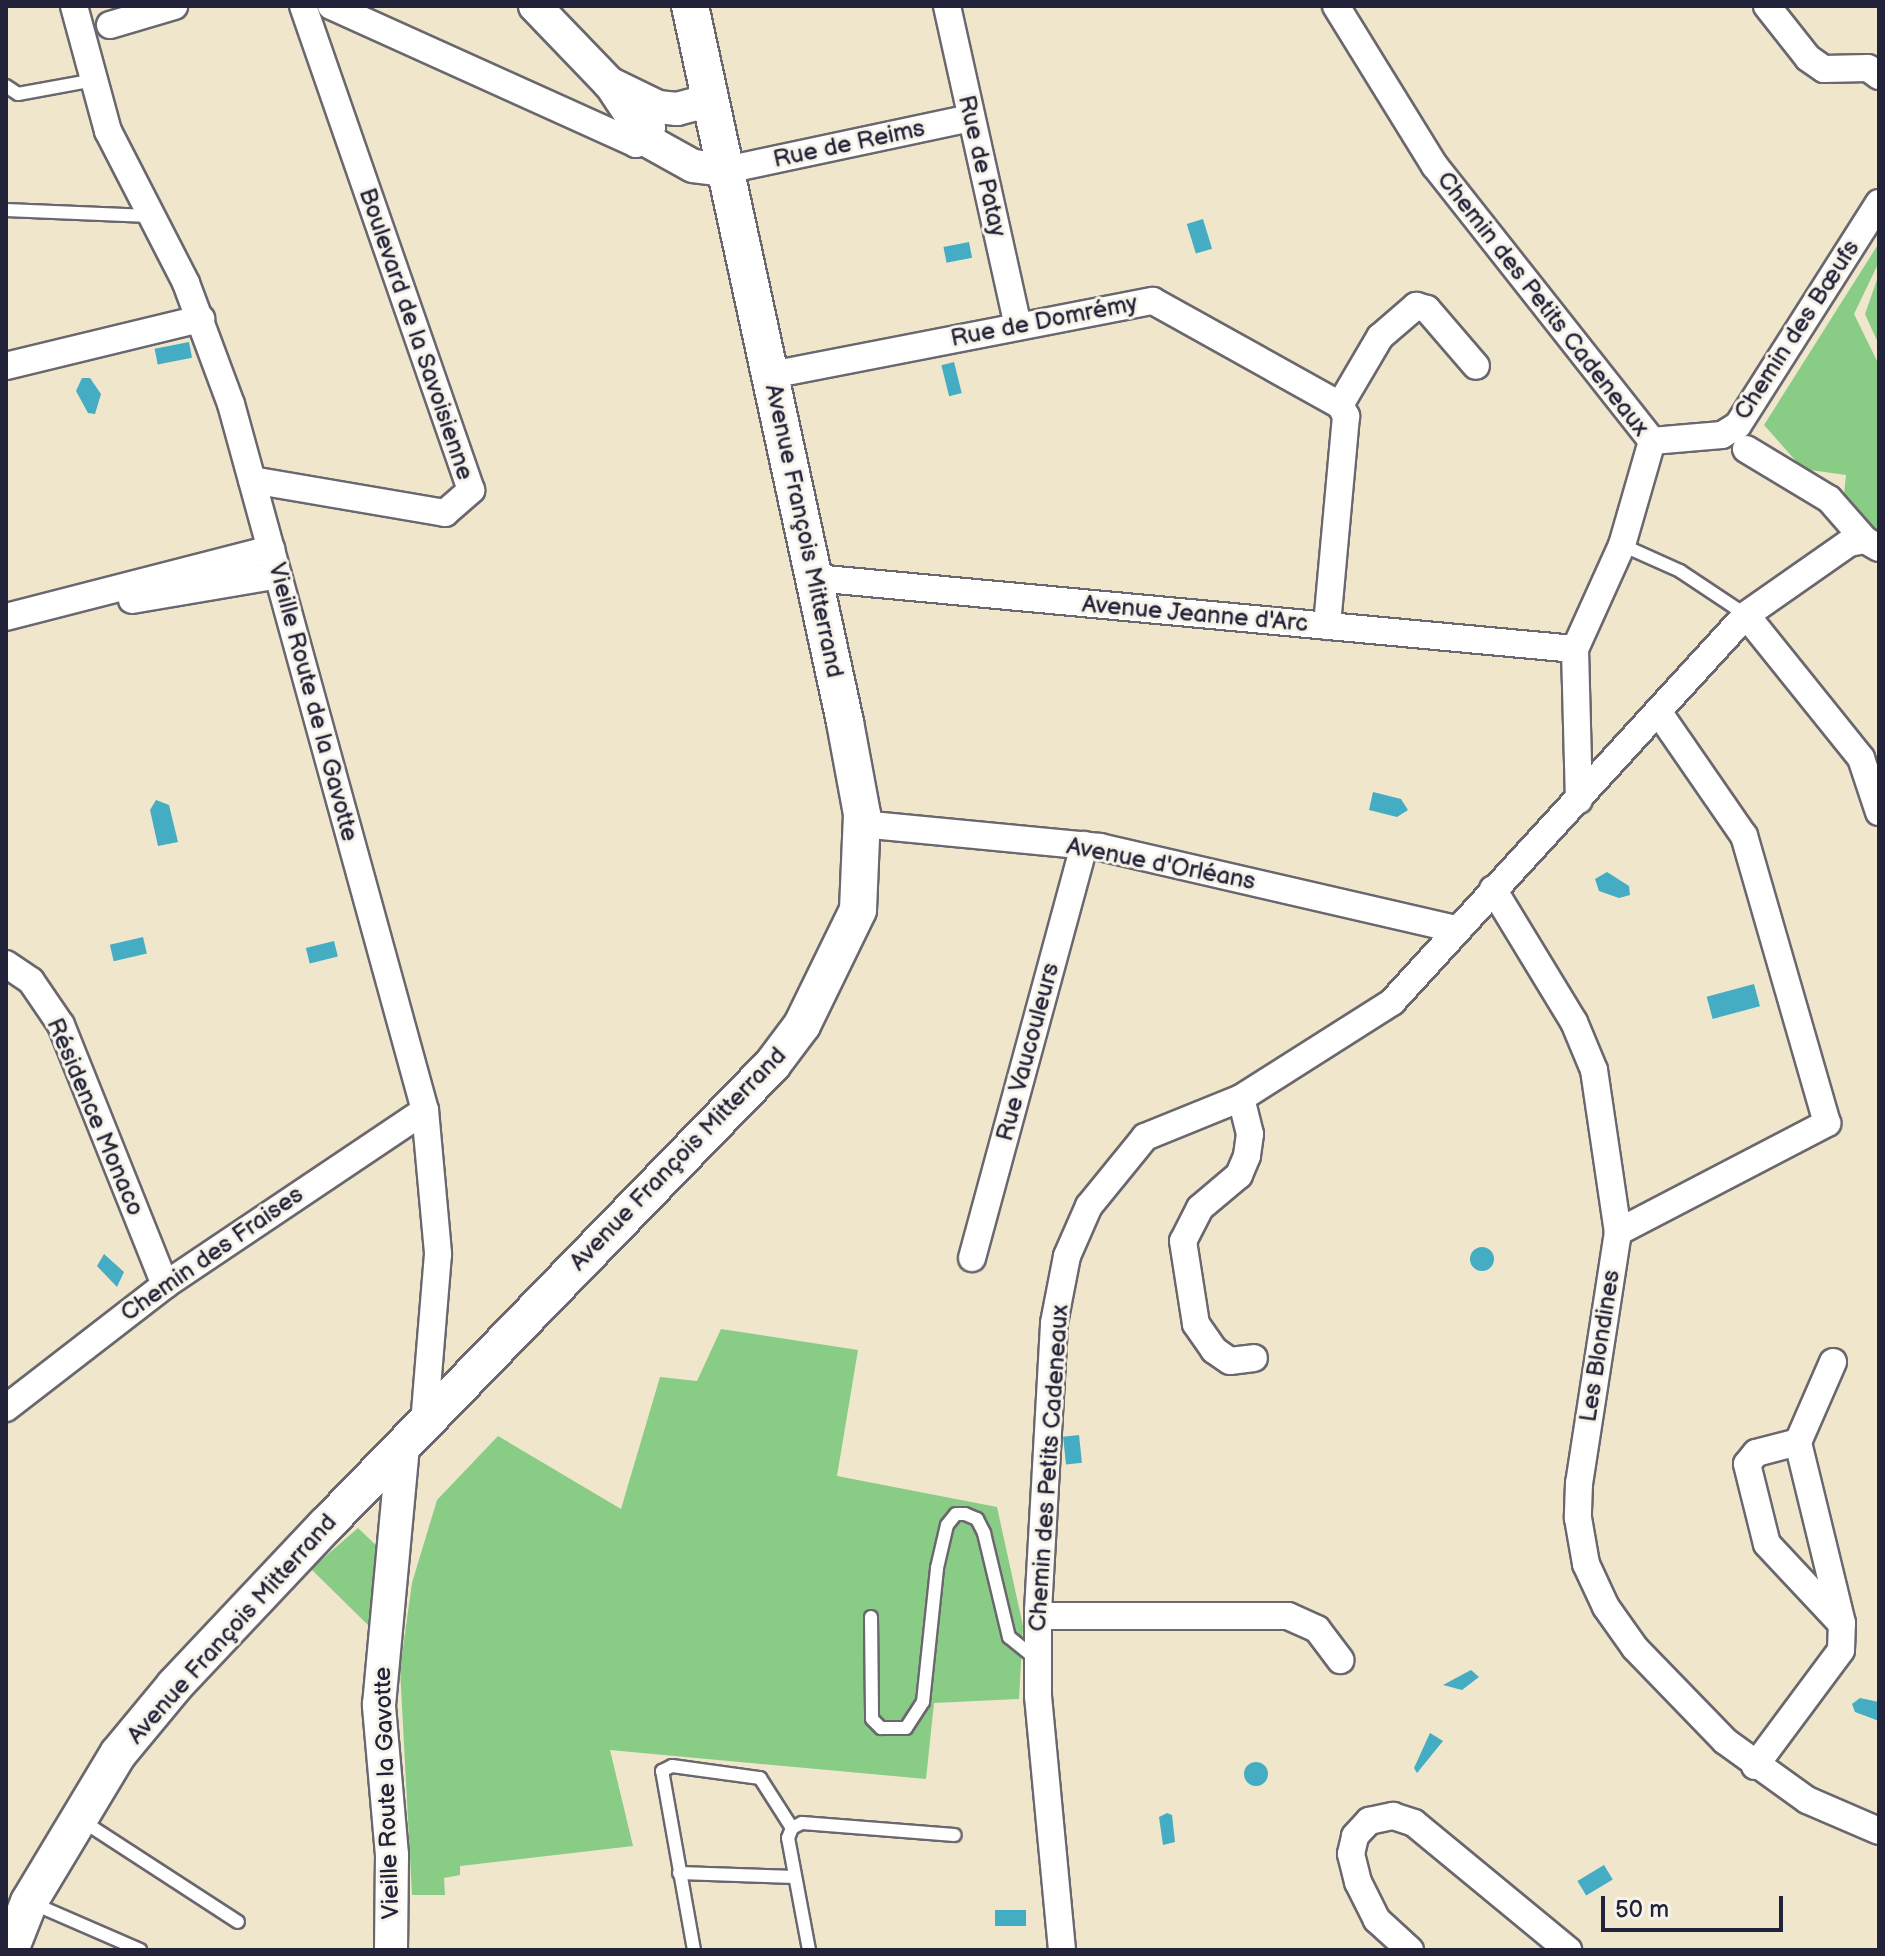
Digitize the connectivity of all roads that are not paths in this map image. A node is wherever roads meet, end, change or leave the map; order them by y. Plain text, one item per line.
1 (74, 6) edge
2 (174, 6) edge
3 (303, 6) edge
4 (331, 6) edge
5 (535, 6) edge
6 (690, 6) edge
7 (947, 6) edge
8 (1336, 6) edge
9 (1767, 6) edge
10 (110, 25) dead end
11 (1879, 76) edge
12 (94, 80) junction
13 (609, 83) junction
14 (6, 86) edge
15 (711, 100) junction
16 (658, 107) junction
17 (971, 118) junction
18 (648, 141) junction
19 (726, 170) junction
20 (1879, 203) edge
21 (6, 210) edge
22 (149, 216) junction
23 (201, 319) junction
24 (1018, 326) junction
25 (6, 366) edge
26 (1476, 366) dead end
27 (771, 375) junction
28 (1340, 405) junction
29 (1652, 441) junction
30 (1746, 449) dead end
31 (254, 487) junction
32 (401, 521) dead end
33 (1872, 544) edge
34 (1622, 545) junction
35 (271, 549) junction
36 (278, 575) junction
37 (815, 578) junction
38 (1746, 615) junction
39 (15, 624) edge
40 (1327, 626) junction
41 (1575, 649) junction
42 (1659, 713) junction
43 (1579, 800) junction
44 (1879, 812) edge
45 (861, 824) junction
46 (1084, 845) junction
47 (1493, 889) junction
48 (1456, 929) junction
49 (6, 964) edge
50 (1241, 1098) junction
51 (425, 1110) junction
52 (1618, 1232) junction
53 (972, 1258) dead end
54 (165, 1285) junction
55 (1254, 1358) dead end
56 (1833, 1362) dead end
57 (6, 1408) edge
58 (413, 1434) junction
59 (1798, 1442) junction
60 (372, 1479) junction
61 (392, 1541) junction
62 (1038, 1616) junction
63 (871, 1617) dead end
64 (1842, 1623) junction
65 (1340, 1660) dead end
66 (1038, 1661) junction
67 (1755, 1766) junction
68 (79, 1818) junction
69 (792, 1828) junction
70 (1879, 1831) edge
71 (955, 1835) dead end
72 (679, 1873) junction
73 (795, 1877) junction
74 (29, 1902) junction
75 (238, 1922) dead end
76 (10, 1950) edge
77 (140, 1950) edge
78 (391, 1950) edge
79 (694, 1950) edge
80 (809, 1950) edge
81 (1062, 1950) edge
82 (1410, 1950) edge
83 (1568, 1950) edge

1 - 12 street, Vieille Route de la Gavotte
2 - 10 street
3 - 31 street, Boulevard de la Savoisienne
4 - 18 street
5 - 13 street
6 - 15 main road, Avenue François Mitterrand
7 - 17 street, Rue de Patay
8 - 29 street, Chemin des Petits Cadeneaux
9 - 11 street
12 - 14 lane
12 - 22 street, Vieille Route de la Gavotte
13 - 16 street
13 - 18 street
15 - 16 street
15 - 19 main road, Avenue François Mitterrand
16 - 18 street
17 - 19 street, Rue de Reims
17 - 24 street, Rue de Patay
18 - 19 street
19 - 27 main road, Avenue François Mitterrand
20 - 29 street, Chemin des Bœufs
21 - 22 lane
22 - 23 street, Vieille Route de la Gavotte
23 - 25 street
23 - 31 street, Vieille Route de la Gavotte
24 - 27 street, Rue de Domrémy
24 - 28 street, Rue de Domrémy
26 - 28 street
27 - 37 main road, Avenue François Mitterrand
28 - 40 street
29 - 34 street, Chemin des Petits Cadeneaux
30 - 33 street
31 - 32 street
31 - 35 street, Vieille Route de la Gavotte
33 - 38 street
34 - 38 lane
34 - 41 street, Chemin des Petits Cadeneaux
35 - 36 street, Vieille Route de la Gavotte
35 - 39 street
36 - 39 street
36 - 51 street, Vieille Route de la Gavotte
37 - 40 street, Avenue Jeanne d'Arc
37 - 45 main road, Avenue François Mitterrand
38 - 42 street
38 - 44 street
40 - 41 street, Avenue Jeanne d'Arc
41 - 43 street, Chemin des Petits Cadeneaux
42 - 43 street
42 - 52 street
43 - 47 street, Chemin des Petits Cadeneaux
45 - 46 street, Avenue d'Orléans
45 - 58 main road, Avenue François Mitterrand
46 - 48 street, Avenue d'Orléans
46 - 53 street, Rue Vaucouleurs
47 - 48 street, Chemin des Petits Cadeneaux
47 - 52 street, Les Blondines
48 - 50 street, Chemin des Petits Cadeneaux
49 - 54 street, Résidence Monaco
50 - 55 street
50 - 62 street, Chemin des Petits Cadeneaux
51 - 54 street, Chemin des Fraises
51 - 58 street, Vieille Route de la Gavotte
52 - 67 street, Les Blondines
54 - 57 street, Chemin des Fraises
56 - 59 street
58 - 60 main road, Avenue François Mitterrand
58 - 61 street, Vieille Route la Gavotte
59 - 64 street
59 - 64 street
60 - 61 street, Vieille Route la Gavotte
60 - 68 main road, Avenue François Mitterrand
61 - 78 street, Vieille Route la Gavotte
62 - 65 street
62 - 66 street, Chemin des Petits Cadeneaux
63 - 66 lane
64 - 67 street
66 - 81 street, Chemin des Petits Cadeneaux
67 - 70 street, Les Blondines
68 - 74 main road, Avenue François Mitterrand
68 - 75 lane
69 - 71 lane
69 - 72 lane
69 - 73 lane
72 - 73 lane
72 - 79 lane
73 - 80 lane
74 - 76 main road, Avenue François Mitterrand
74 - 77 lane
82 - 83 street

